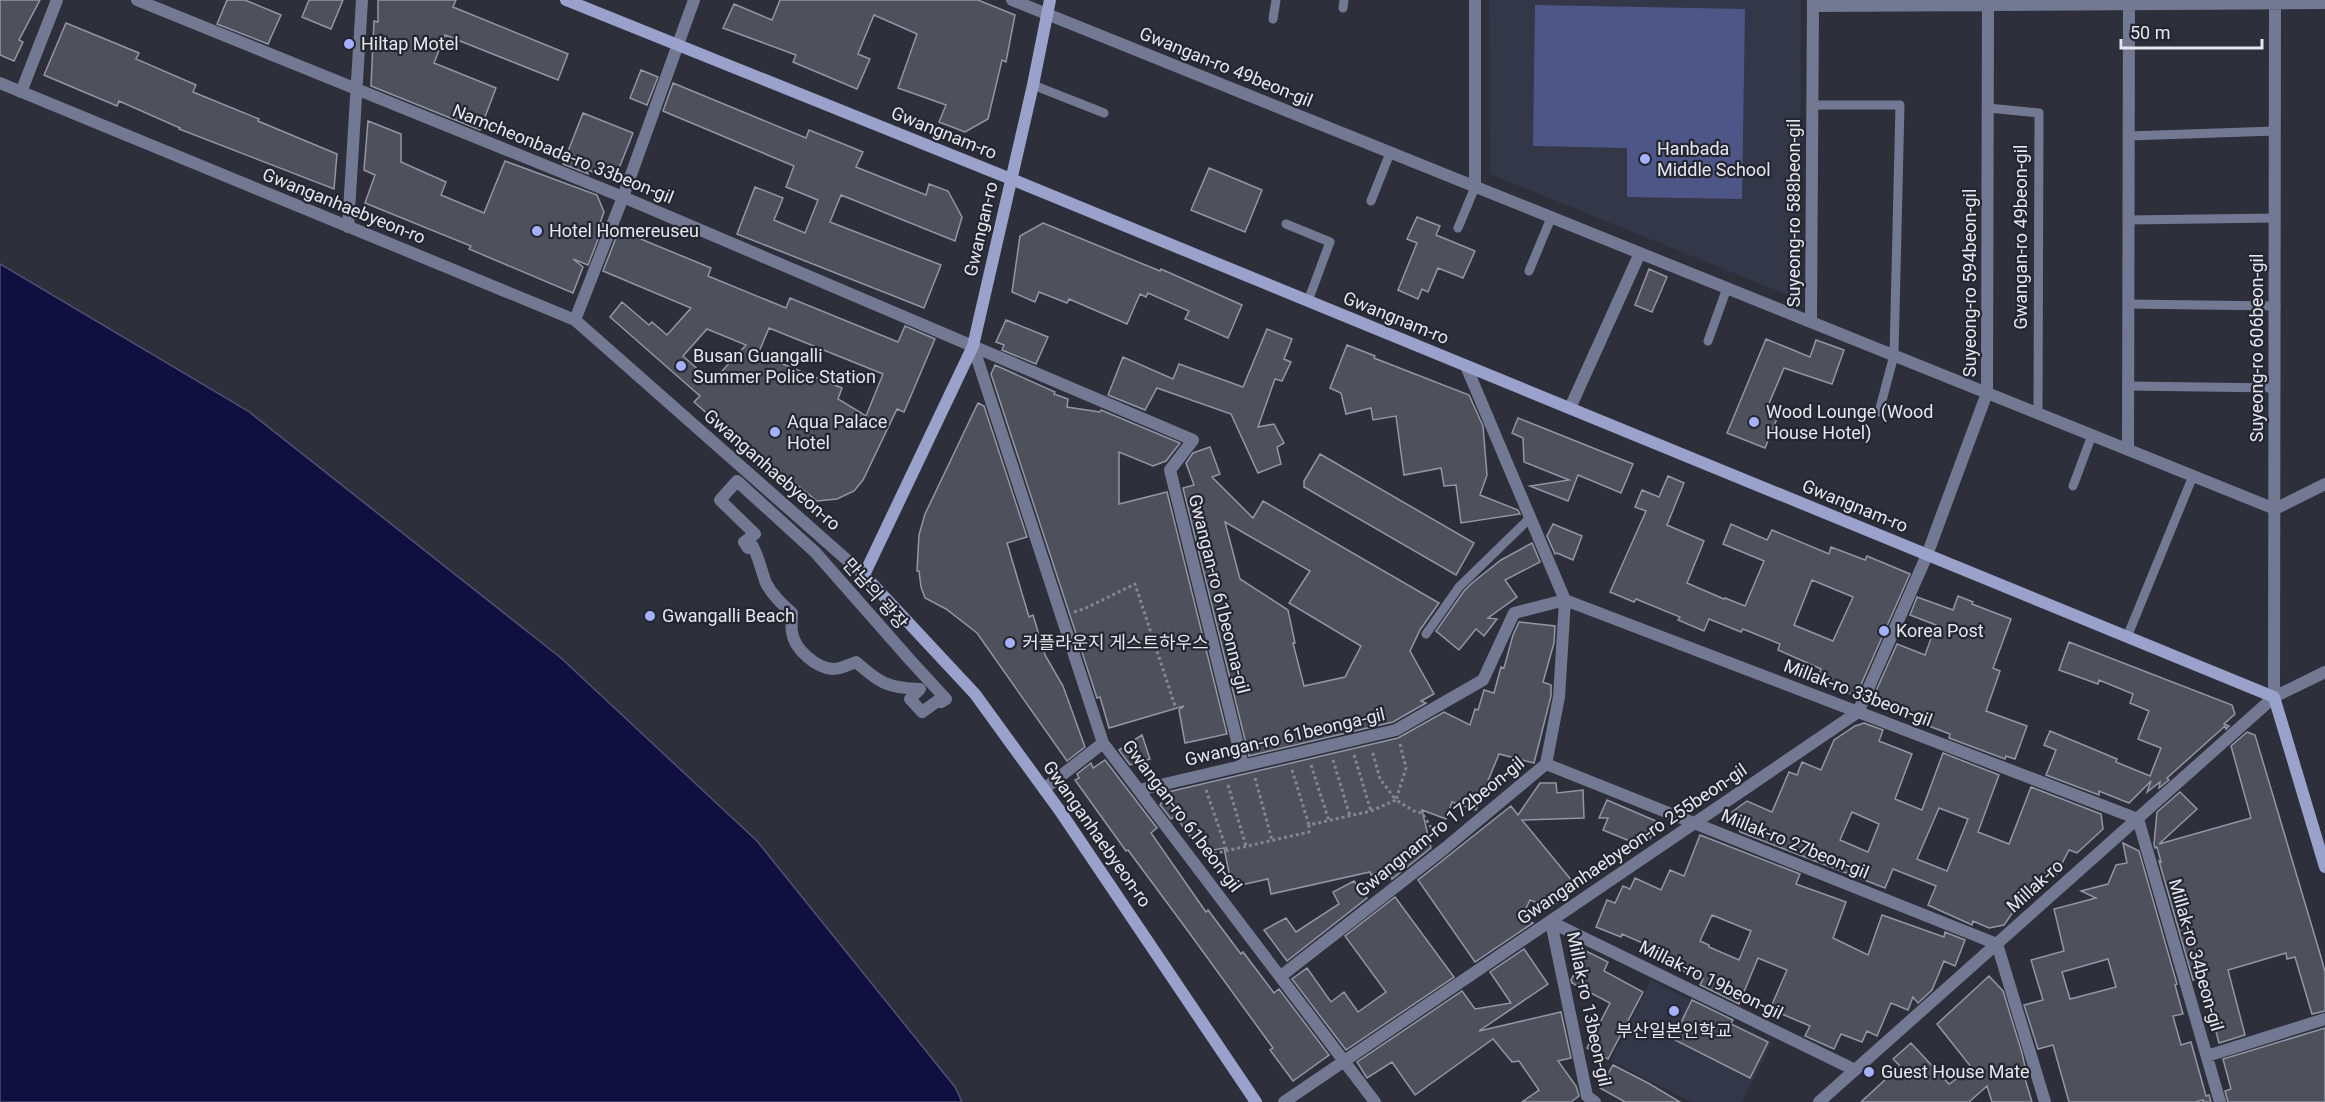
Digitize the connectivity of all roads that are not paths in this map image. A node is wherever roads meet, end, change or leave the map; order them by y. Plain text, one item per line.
1 (57, 0) edge
2 (137, 0) edge
3 (362, 0) edge
4 (566, 0) edge
5 (694, 0) edge
6 (1012, 0) edge
7 (1050, 0) edge
8 (1276, 0) edge
9 (1474, 0) edge
10 (1988, 2) edge
11 (2129, 2) edge
12 (2275, 2) edge
13 (1813, 3) edge
14 (2325, 3) edge
15 (1049, 15) junction
16 (1273, 19) dead end
17 (679, 45) junction
18 (0, 83) edge
19 (1034, 85) junction
20 (356, 88) junction
21 (21, 92) junction
22 (1813, 105) junction
23 (1988, 108) junction
24 (1104, 113) dead end
25 (2275, 131) junction
26 (2129, 136) junction
27 (1390, 153) junction
28 (1011, 179) junction
29 (1475, 187) junction
30 (623, 197) junction
31 (1371, 201) dead end
32 (1551, 218) junction
33 (2276, 218) junction
34 (2128, 220) junction
35 (1286, 224) dead end
36 (348, 227) junction
37 (1458, 228) dead end
38 (1640, 253) junction
39 (1529, 271) dead end
40 (1727, 288) junction
41 (1308, 301) junction
42 (2128, 304) junction
43 (2276, 306) junction
44 (575, 320) junction
45 (1811, 322) junction
46 (1708, 341) dead end
47 (973, 346) junction
48 (1894, 356) junction
49 (1466, 366) junction
50 (2128, 386) junction
51 (2275, 388) junction
52 (1987, 393) junction
53 (1570, 408) junction
54 (1879, 412) dead end
55 (2038, 413) junction
56 (2092, 435) junction
57 (2128, 450) junction
58 (2193, 476) junction
59 (2325, 484) edge
60 (2073, 486) dead end
61 (2275, 509) junction
62 (1530, 518) junction
63 (1927, 555) junction
64 (864, 575) junction
65 (1565, 600) junction
66 (1426, 634) dead end
67 (2127, 637) junction
68 (2325, 672) edge
69 (2274, 697) junction
70 (946, 699) joint
71 (1858, 712) junction
72 (1103, 743) junction
73 (1247, 764) junction
74 (1546, 764) junction
75 (1044, 789) junction
76 (1139, 790) junction
77 (2138, 819) junction
78 (1694, 823) junction
79 (2325, 867) edge
80 (1551, 922) junction
81 (1997, 944) junction
82 (1281, 976) junction
83 (2325, 1019) edge
84 (2207, 1056) junction
85 (1345, 1060) junction
86 (1855, 1070) junction
87 (1588, 1100) edge
88 (1256, 1102) edge
89 (1284, 1102) edge
90 (1375, 1102) edge
91 (1819, 1102) edge
92 (2045, 1102) edge
93 (2220, 1102) edge

1 - 21 street
2 - 20 street, Namcheonbada-ro 33beon-gil
3 - 20 street
4 - 17 main road, Gwangnam-ro
5 - 17 street
6 - 15 street, Gwangan-ro 49beon-gil
7 - 15 main road, Gwangan-ro
8 - 16 lane
9 - 29 street
10 - 11 street
10 - 13 street
10 - 23 street, Suyeong-ro 594beon-gil
11 - 12 street
11 - 26 street
12 - 14 street
12 - 25 street, Suyeong-ro 606beon-gil
13 - 22 street, Suyeong-ro 588beon-gil
15 - 19 main road, Gwangan-ro
15 - 27 street, Gwangan-ro 49beon-gil
17 - 28 main road, Gwangnam-ro
17 - 30 street
18 - 21 street, Gwanganhaebyeon-ro
19 - 24 lane
19 - 28 main road, Gwangan-ro
20 - 30 street, Namcheonbada-ro 33beon-gil
20 - 36 street
21 - 36 street, Gwanganhaebyeon-ro
22 - 45 street, Suyeong-ro 588beon-gil
22 - 48 lane, Suyeong-ro 588beon-gil
23 - 52 street, Suyeong-ro 594beon-gil
23 - 55 lane, Gwangan-ro 49beon-gil
25 - 26 lane
25 - 33 street, Suyeong-ro 606beon-gil
26 - 34 street
27 - 29 street, Gwangan-ro 49beon-gil
27 - 31 lane
28 - 41 main road, Gwangnam-ro
28 - 47 main road, Gwangan-ro
29 - 32 street, Gwangan-ro 49beon-gil
29 - 37 lane
30 - 44 street
30 - 47 street, Namcheonbada-ro 33beon-gil
32 - 38 street, Gwangan-ro 49beon-gil
32 - 39 lane
33 - 34 lane
33 - 43 street, Suyeong-ro 606beon-gil
34 - 42 street
35 - 41 lane
36 - 44 street, Gwanganhaebyeon-ro
38 - 40 street, Gwangan-ro 49beon-gil
38 - 53 street
40 - 45 street, Gwangan-ro 49beon-gil
40 - 46 lane
41 - 49 main road, Gwangnam-ro
42 - 43 lane
42 - 50 street
43 - 51 street, Suyeong-ro 606beon-gil
44 - 64 street, Gwanganhaebyeon-ro
45 - 48 street, Gwangan-ro 49beon-gil
47 - 64 main road, Gwangan-ro
47 - 72 street, Gwangan-ro 61beon-gil
47 - 73 street, Gwangan-ro 61beonna-gil
48 - 52 street, Gwangan-ro 49beon-gil
48 - 54 lane
49 - 53 main road, Gwangnam-ro
49 - 62 street, Gwangnam-ro 172beon-gil
50 - 51 lane
50 - 57 street
51 - 61 street, Suyeong-ro 606beon-gil
52 - 55 street, Gwangan-ro 49beon-gil
52 - 63 street, Suyeong-ro 594beon-gil
53 - 63 main road, Gwangnam-ro
55 - 56 street, Gwangan-ro 49beon-gil
56 - 57 street, Gwangan-ro 49beon-gil
56 - 60 lane
57 - 58 street, Gwangan-ro 49beon-gil
58 - 61 street, Gwangan-ro 49beon-gil
58 - 67 lane
59 - 61 street
61 - 69 street, Suyeong-ro 606beon-gil
62 - 65 street, Gwangnam-ro 172beon-gil
62 - 66 lane
63 - 67 main road, Gwangnam-ro
63 - 71 street
64 - 75 main road, Gwanganhaebyeon-ro
65 - 71 street, Millak-ro 33beon-gil
65 - 73 street, Gwangan-ro 61beonga-gil
65 - 74 street, Gwangnam-ro 172beon-gil
67 - 69 main road, Gwangnam-ro
68 - 69 street, Millak-ro
69 - 77 street, Millak-ro
69 - 79 main road
70 - 70 street, 만남의 광장
71 - 77 street, Millak-ro 33beon-gil
71 - 78 street, Gwanganhaebyeon-ro 255beon-gil
72 - 75 street
72 - 76 street, Gwangan-ro 61beon-gil
73 - 76 street, Gwangan-ro 61beonga-gil
74 - 78 street, Millak-ro 27beon-gil
74 - 82 street, Gwangnam-ro 172beon-gil
75 - 88 main road, Gwanganhaebyeon-ro
76 - 82 street, Gwangan-ro 61beon-gil
77 - 81 street, Millak-ro
77 - 84 street, Millak-ro 34beon-gil
78 - 80 street, Gwanganhaebyeon-ro 255beon-gil
78 - 81 street, Millak-ro 27beon-gil
80 - 85 street, Gwanganhaebyeon-ro 255beon-gil
80 - 86 street, Millak-ro 19beon-gil
80 - 87 street, Millak-ro 13beon-gil
81 - 86 street, Millak-ro
81 - 92 street
82 - 85 street, Gwangan-ro 61beon-gil
83 - 84 street
84 - 93 street, Millak-ro 34beon-gil
85 - 89 street, Gwanganhaebyeon-ro 255beon-gil
85 - 90 street, Gwangan-ro 61beon-gil
86 - 91 street, Millak-ro

